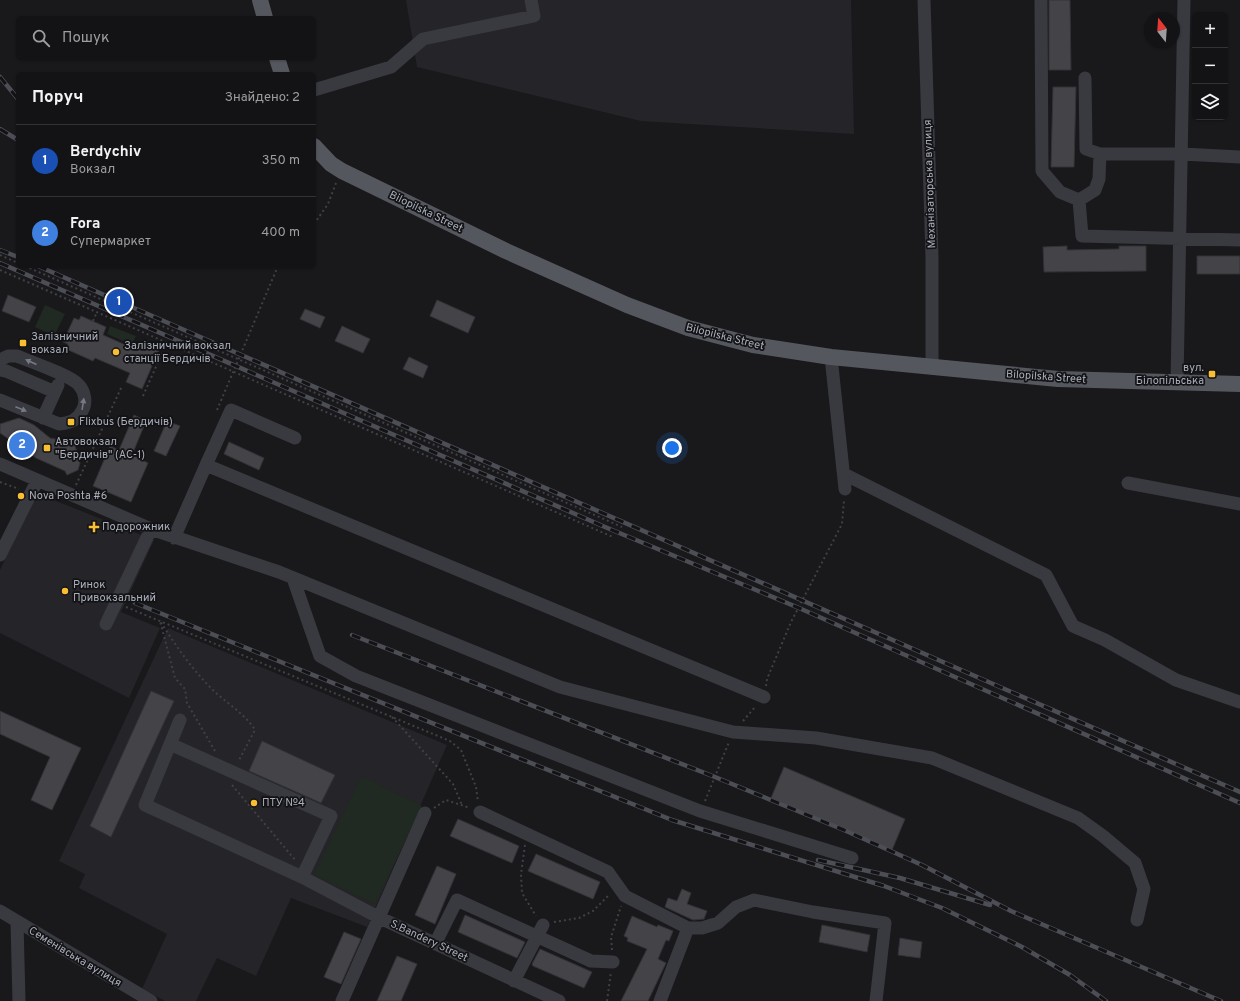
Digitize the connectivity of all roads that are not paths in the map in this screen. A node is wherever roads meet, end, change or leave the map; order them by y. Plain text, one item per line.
1 (260, 0) edge
2 (531, 0) edge
3 (924, 0) edge
4 (1041, 0) edge
5 (1184, 0) edge
6 (264, 16) edge
7 (278, 60) edge
8 (281, 72) edge
9 (1085, 78) dead end
10 (316, 89) edge
11 (316, 148) edge
12 (1100, 154) junction
13 (1182, 154) junction
14 (1240, 157) edge
15 (1079, 200) junction
16 (1180, 238) junction
17 (1240, 240) edge
18 (831, 357) junction
19 (0, 360) edge
20 (932, 368) junction
21 (0, 370) edge
22 (62, 376) junction
23 (1177, 382) junction
24 (1240, 384) edge
25 (55, 392) junction
26 (0, 400) edge
27 (43, 418) junction
28 (295, 438) dead end
29 (0, 464) edge
30 (206, 465) junction
31 (844, 474) junction
32 (37, 481) junction
33 (1128, 482) dead end
34 (845, 489) road end
35 (1240, 504) edge
36 (151, 529) junction
37 (4, 538) edge
38 (174, 538) junction
39 (0, 555) edge
40 (293, 578) junction
41 (106, 624) dead end
42 (764, 697) road end
43 (1240, 702) edge
44 (180, 720) dead end
45 (170, 744) junction
46 (480, 812) road end
47 (425, 813) road end
48 (852, 858) dead end
49 (303, 875) junction
50 (0, 911) edge
51 (378, 918) junction
52 (1137, 920) dead end
53 (17, 922) junction
54 (688, 928) junction
55 (539, 931) junction
56 (435, 944) junction
57 (612, 962) road end
58 (514, 981) junction
59 (19, 1001) edge
60 (151, 1001) edge
61 (342, 1001) edge
62 (559, 1001) edge
63 (660, 1001) edge
64 (876, 1001) edge

1 - 6 main road
2 - 10 street
3 - 20 street, Механізаторська вулиця
4 - 15 street
5 - 13 street
7 - 8 main road
9 - 12 street
11 - 18 main road, Bilopilska Street
12 - 13 street
12 - 15 street
13 - 14 street
13 - 16 street
15 - 16 street
16 - 17 street
16 - 23 street
18 - 20 main road, Bilopilska Street
18 - 31 street
22 -> 19 street
20 - 23 main road, Bilopilska Street
21 - 25 street
22 - 25 street
27 -> 22 street
23 - 24 main road, Bilopilska Street
25 - 27 street
26 -> 27 street
28 - 30 street
29 - 32 street
30 - 38 street
30 - 42 street
31 - 34 street
31 - 43 street
32 - 36 street
32 - 37 street
33 - 35 street
36 - 38 street
36 - 41 street
37 - 39 street
38 - 40 street
40 - 48 street
40 - 52 street
44 - 45 street
45 - 49 street, S.Bandery Street
45 - 49 street
46 - 54 street
47 - 51 street
49 - 51 street, S.Bandery Street
50 - 53 street, Семенівська вулиця
51 - 56 street, S.Bandery Street
51 - 61 street
53 - 59 street
53 - 60 street, Семенівська вулиця
54 - 63 street
54 - 64 street
55 - 56 street
55 - 57 street
55 - 58 street
56 - 58 street, S.Bandery Street
58 - 62 street, S.Bandery Street

